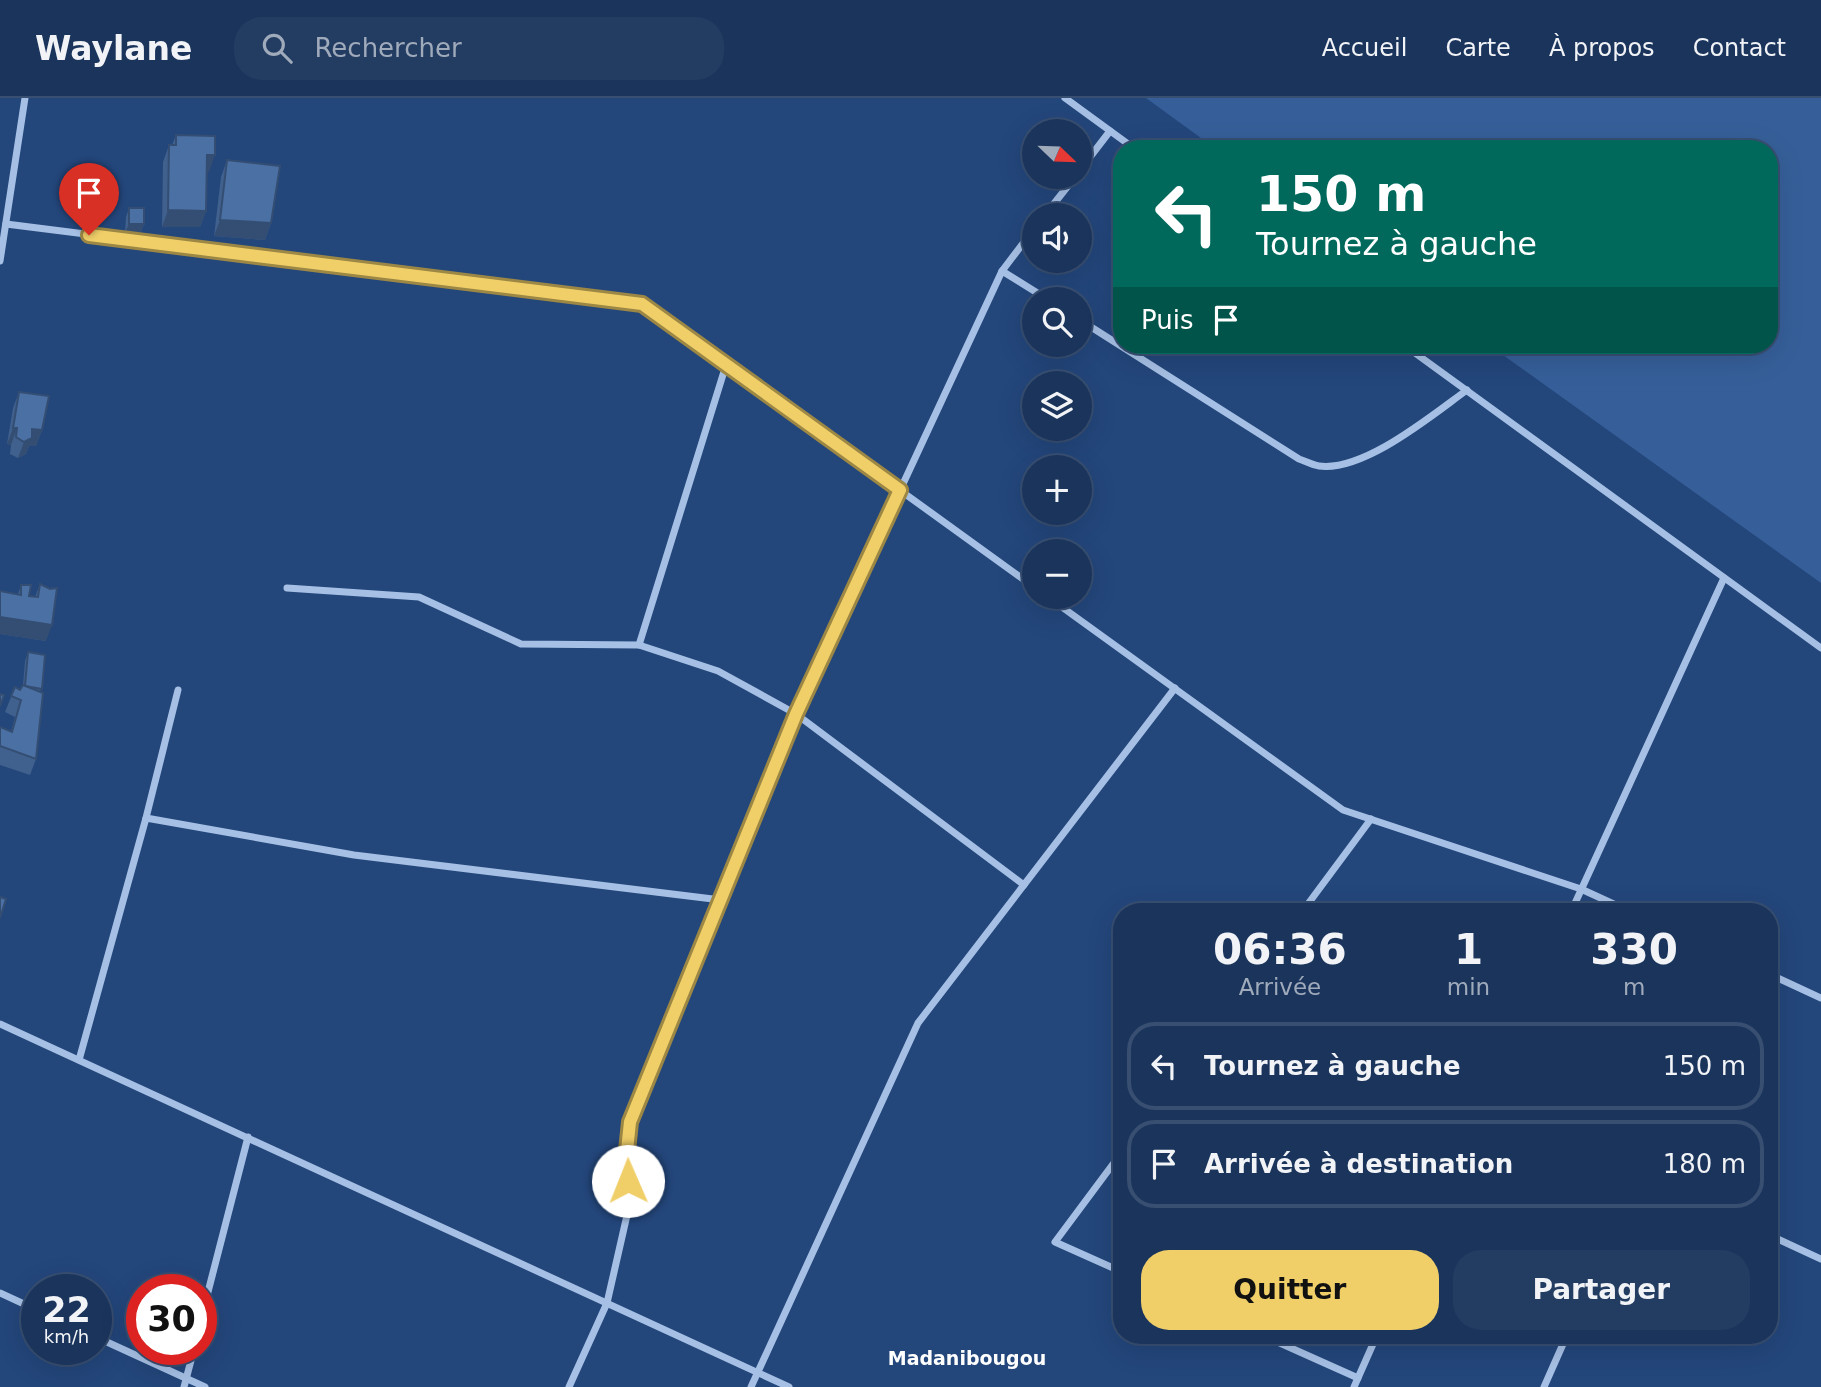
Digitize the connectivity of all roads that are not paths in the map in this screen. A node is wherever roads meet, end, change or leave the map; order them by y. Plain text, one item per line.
1 (25, 98) edge
2 (1065, 98) edge
3 (1110, 131) junction
4 (1122, 140) edge
5 (1092, 154) edge
6 (1065, 189) edge
7 (1054, 203) edge
8 (6, 224) junction
9 (1022, 245) edge
10 (0, 261) edge
11 (1002, 271) junction
12 (1028, 287) edge
13 (1092, 328) edge
14 (1113, 341) edge
15 (1134, 354) edge
16 (1417, 354) edge
17 (726, 365) junction
18 (1467, 390) junction
19 (900, 490) junction
20 (1022, 578) edge
21 (1724, 578) junction
22 (287, 588) dead end
23 (1065, 609) edge
24 (639, 645) junction
25 (1821, 648) edge
26 (1175, 688) junction
27 (178, 690) dead end
28 (796, 714) junction
29 (146, 818) junction
30 (1371, 819) junction
31 (1024, 885) junction
32 (1581, 889) junction
33 (721, 900) junction
34 (1309, 903) edge
35 (1575, 903) edge
36 (1611, 903) edge
37 (1778, 978) edge
38 (1821, 998) edge
39 (0, 1024) edge
40 (79, 1060) junction
41 (248, 1138) junction
42 (1113, 1164) edge
43 (1778, 1239) edge
44 (1821, 1259) edge
45 (1113, 1268) edge
46 (213, 1274) edge
47 (0, 1293) edge
48 (21, 1303) edge
49 (607, 1303) junction
50 (112, 1344) edge
51 (1282, 1344) edge
52 (1373, 1344) edge
53 (1563, 1344) edge
54 (190, 1365) edge
55 (758, 1373) junction
56 (186, 1378) junction
57 (1358, 1378) junction
58 (184, 1387) edge
59 (205, 1387) edge
60 (569, 1387) edge
61 (751, 1387) edge
62 (789, 1387) edge
63 (1354, 1387) edge
64 (1544, 1387) edge

1 - 8 street
2 - 3 street
3 - 4 street
3 - 5 street
6 - 7 street
8 - 10 street
8 - 17 street
9 - 11 street
11 - 12 street
11 - 19 street
13 - 14 street
15 - 18 street
16 - 18 street
17 - 19 street
17 - 24 street
18 - 21 street
19 - 20 street
19 - 28 street
21 - 25 street
21 - 32 street
22 - 24 street
23 - 26 street
24 - 28 street
26 - 30 street
26 - 31 street
27 - 29 street
28 - 31 street
28 - 33 street
29 - 33 street
29 - 40 street
30 - 32 street
30 - 34 street
31 - 55 street
32 - 35 street
32 - 36 street
33 - 49 street
37 - 38 street
39 - 40 street
40 - 41 street
41 - 46 street
41 - 49 street
42 - 45 street
43 - 44 street
47 - 48 street
49 - 55 street
49 - 60 street
50 - 56 street
51 - 57 street
52 - 57 street
53 - 64 street
54 - 56 street
55 - 61 street
55 - 62 street
56 - 58 street
56 - 59 street
57 - 63 street

